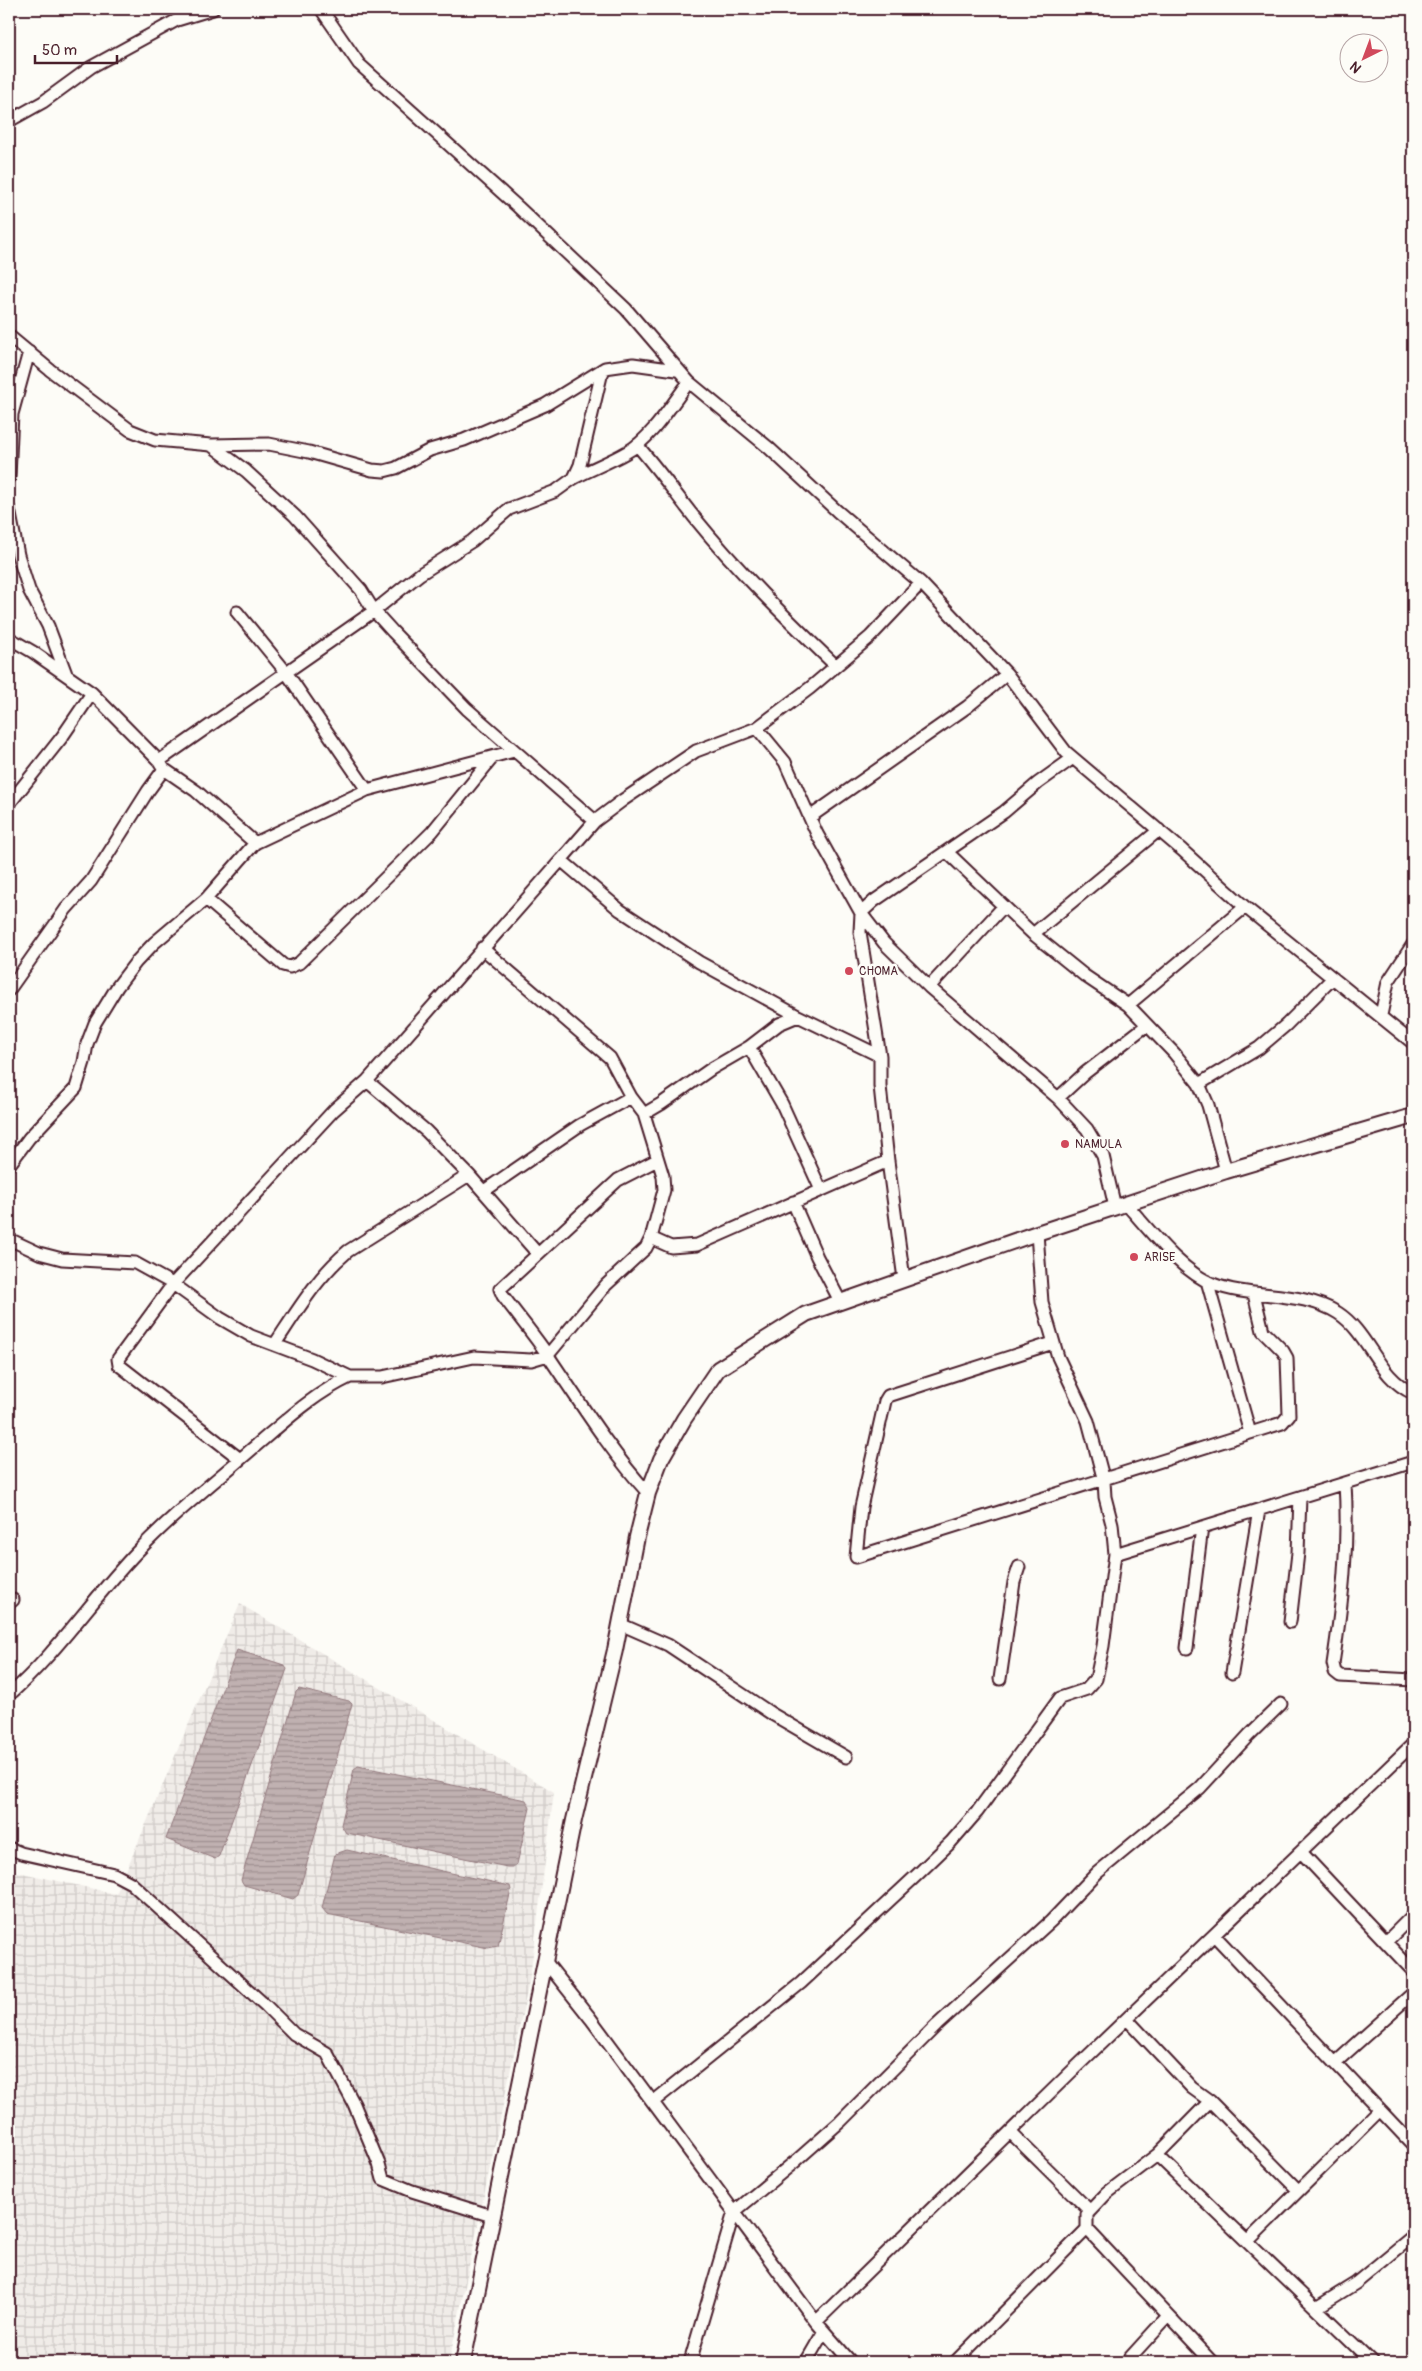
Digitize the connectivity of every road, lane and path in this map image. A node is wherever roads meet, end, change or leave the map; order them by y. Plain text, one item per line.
1 (213, 9) edge
2 (321, 9) edge
3 (9, 121) edge
4 (9, 336) edge
5 (29, 352) junction
6 (605, 368) junction
7 (676, 370) junction
8 (689, 382) junction
9 (211, 445) junction
10 (637, 445) junction
11 (9, 478) edge
12 (574, 478) junction
13 (9, 509) edge
14 (921, 583) junction
15 (374, 611) junction
16 (237, 612) dead end
17 (9, 638) edge
18 (836, 666) junction
19 (286, 672) junction
20 (66, 674) junction
21 (1007, 674) junction
22 (92, 694) junction
23 (757, 728) junction
24 (514, 751) junction
25 (493, 756) junction
26 (1073, 758) junction
27 (162, 765) junction
28 (367, 790) junction
29 (9, 804) edge
30 (810, 818) junction
31 (594, 821) junction
32 (1160, 830) junction
33 (255, 843) junction
34 (947, 852) junction
35 (561, 860) junction
36 (206, 899) junction
37 (1004, 906) junction
38 (1245, 907) junction
39 (861, 913) junction
40 (1033, 934) junction
41 (1413, 944) edge
42 (482, 948) junction
43 (1333, 978) junction
44 (929, 987) junction
45 (9, 990) edge
46 (1128, 1005) junction
47 (1381, 1015) junction
48 (798, 1016) junction
49 (1147, 1025) junction
50 (1413, 1043) edge
51 (749, 1047) junction
52 (880, 1056) junction
53 (367, 1081) junction
54 (1199, 1084) junction
55 (631, 1097) junction
56 (1058, 1098) junction
57 (644, 1114) junction
58 (1413, 1116) edge
59 (657, 1160) junction
60 (888, 1161) junction
61 (9, 1165) edge
62 (1226, 1171) junction
63 (469, 1175) junction
64 (821, 1190) junction
65 (484, 1191) junction
66 (793, 1202) junction
67 (1120, 1206) junction
68 (1037, 1233) junction
69 (652, 1238) junction
70 (9, 1239) edge
71 (538, 1254) junction
72 (904, 1279) junction
73 (1207, 1281) junction
74 (173, 1284) junction
75 (1254, 1294) junction
76 (840, 1302) junction
77 (1053, 1343) junction
78 (275, 1344) junction
79 (548, 1355) junction
80 (350, 1377) junction
81 (1413, 1392) edge
82 (1250, 1433) junction
83 (240, 1459) junction
84 (1413, 1462) edge
85 (1104, 1481) junction
86 (1345, 1483) junction
87 (648, 1494) junction
88 (1300, 1497) junction
89 (1259, 1510) junction
90 (1202, 1527) junction
91 (1115, 1554) junction
92 (1019, 1567) dead end
93 (1290, 1622) dead end
94 (620, 1624) junction
95 (1187, 1648) dead end
96 (1232, 1673) dead end
97 (1000, 1680) dead end
98 (1413, 1680) edge
99 (9, 1695) edge
100 (1281, 1704) dead end
101 (1413, 1744) edge
102 (846, 1757) dead end
103 (9, 1848) edge
104 (1301, 1852) junction
105 (1413, 1915) edge
106 (1214, 1934) junction
107 (1386, 1942) junction
108 (545, 1961) junction
109 (1413, 1971) edge
110 (1413, 1993) edge
111 (1126, 2019) junction
112 (1335, 2063) junction
113 (1210, 2101) junction
114 (652, 2102) junction
115 (1380, 2110) junction
116 (1010, 2132) junction
117 (1413, 2145) edge
118 (1157, 2155) junction
119 (1298, 2190) junction
120 (1090, 2210) junction
121 (734, 2212) junction
122 (492, 2216) junction
123 (1087, 2229) junction
124 (1413, 2236) edge
125 (1248, 2241) junction
126 (1316, 2308) junction
127 (1168, 2316) junction
128 (816, 2322) junction
129 (824, 2331) junction
130 (463, 2362) edge
131 (690, 2362) edge
132 (806, 2362) edge
133 (851, 2362) edge
134 (955, 2362) edge
135 (1126, 2362) edge
136 (1212, 2362) edge
137 (1372, 2362) edge

1 - 3 street
2 - 7 street
4 - 5 street
5 - 9 street
5 - 11 street
6 - 7 street
6 - 9 street
6 - 12 street
7 - 8 street
8 - 10 street
8 - 14 street
9 - 15 street
10 - 12 street
10 - 18 street
12 - 15 street
13 - 20 street
14 - 18 street
14 - 21 street
15 - 19 street
15 - 24 street
16 - 19 street
17 - 20 street
18 - 23 street
19 - 27 street
19 - 28 street
20 - 22 street
21 - 26 street
21 - 30 street
22 - 27 street
22 - 29 street
23 - 30 street
23 - 31 street
24 - 25 street
24 - 31 street
25 - 28 street
25 - 36 street
26 - 32 street
26 - 34 street
27 - 33 street
27 - 45 street
28 - 33 street
30 - 39 street
31 - 35 street
32 - 38 street
32 - 40 street
33 - 36 street
34 - 37 street
34 - 39 street
35 - 42 street
35 - 48 street
36 - 61 street
37 - 40 street
37 - 44 street
38 - 43 street
38 - 46 street
39 - 44 street
39 - 52 street
40 - 46 street
41 - 47 street
42 - 53 street
42 - 55 street
43 - 47 street
43 - 54 street
44 - 56 street
46 - 49 street
47 - 50 street
48 - 51 street
48 - 52 street
49 - 54 street
49 - 56 street
51 - 57 street
51 - 64 street
52 - 60 street
53 - 63 street
53 - 74 street
54 - 62 street
55 - 57 street
55 - 65 street
56 - 67 street
57 - 59 street
58 - 62 street
59 - 69 street
59 - 71 street
60 - 64 street
60 - 72 street
62 - 67 street
63 - 65 street
63 - 78 street
64 - 66 street
65 - 71 street
66 - 69 street
66 - 76 street
67 - 68 street
67 - 73 street
68 - 72 street
68 - 77 street
69 - 79 street
70 - 74 street
71 - 79 street
72 - 76 street
73 - 75 street
73 - 82 street
74 - 78 street
74 - 83 street
75 - 81 street
75 - 82 street
76 - 87 street
77 - 85 street
77 - 85 street
78 - 80 street
79 - 80 street
79 - 87 street
80 - 83 street
82 - 85 street
83 - 99 street
84 - 86 street
85 - 91 street
86 - 88 street
86 - 98 street
87 - 94 street
88 - 89 street
88 - 93 street
89 - 90 street
89 - 96 street
90 - 91 street
90 - 95 street
91 - 114 street
92 - 97 street
94 - 102 street
94 - 108 street
100 - 121 street
101 - 104 street
103 - 122 street
104 - 106 street
104 - 107 street
105 - 107 street
106 - 111 street
106 - 112 street
107 - 109 street
108 - 114 street
108 - 122 street
110 - 112 street
111 - 113 street
111 - 116 street
112 - 115 street
113 - 118 street
113 - 119 street
114 - 121 street
115 - 117 street
115 - 119 street
116 - 120 street
116 - 128 street
118 - 120 street
118 - 125 street
119 - 125 street
120 - 123 street
121 - 128 street
121 - 131 street
122 - 130 street
123 - 127 street
123 - 134 street
124 - 126 street
125 - 126 street
126 - 137 street
127 - 135 street
127 - 136 street
128 - 129 street
129 - 132 street
129 - 133 street

